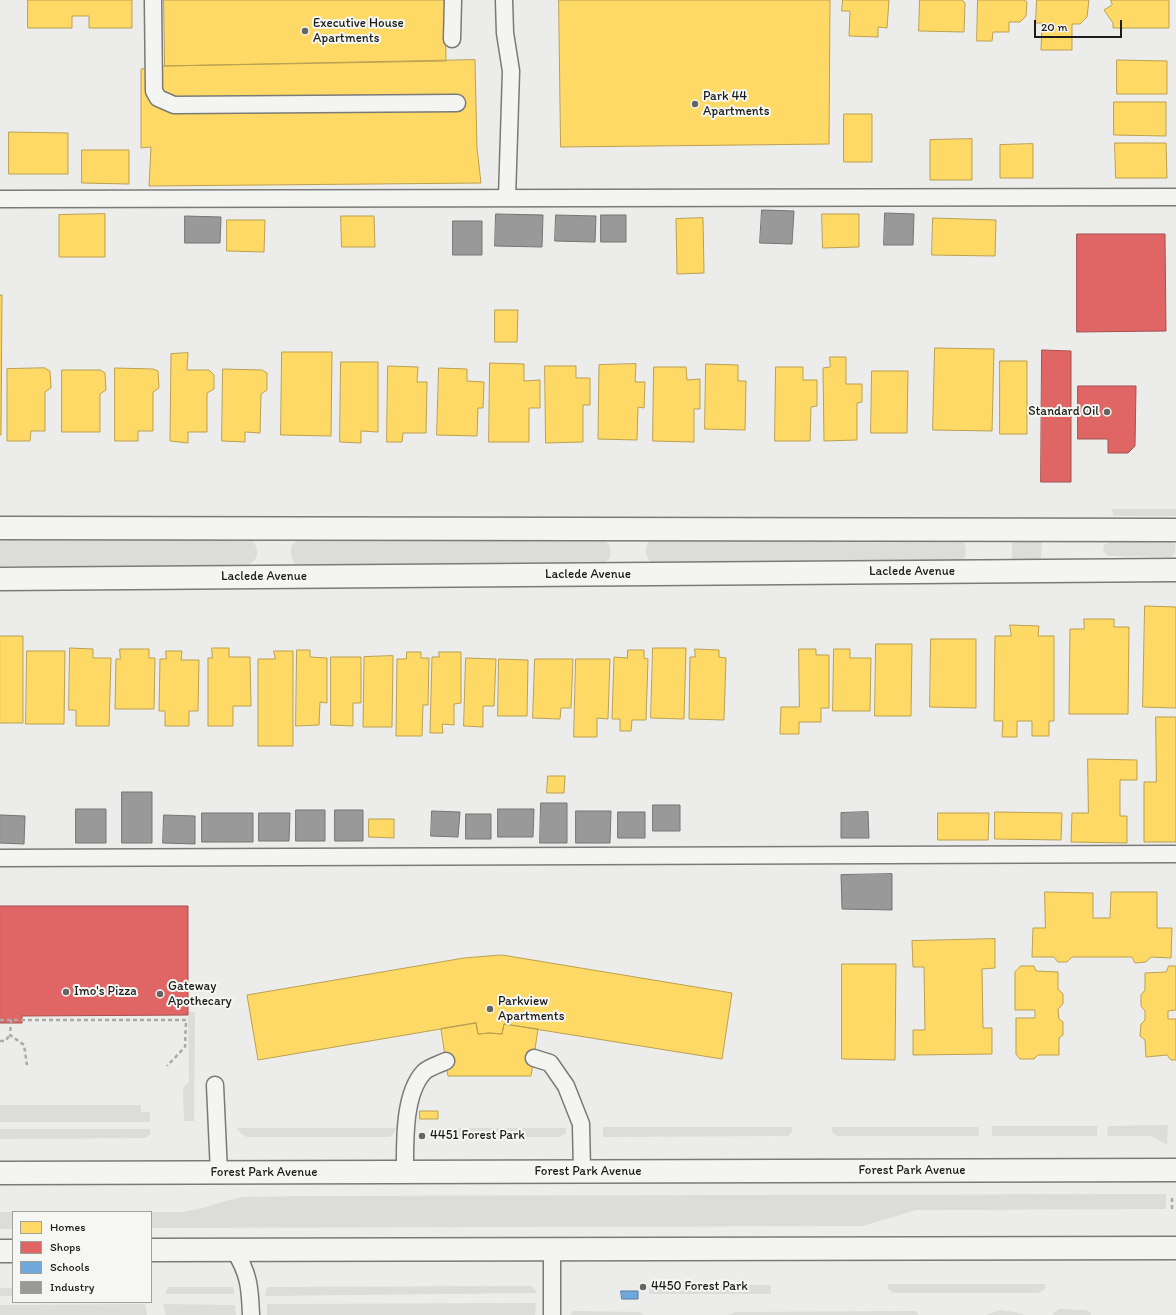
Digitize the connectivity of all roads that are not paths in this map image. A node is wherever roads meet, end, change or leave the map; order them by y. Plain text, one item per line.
1 (154, 0) edge
2 (453, 0) edge
3 (504, 0) edge
4 (452, 39) dead end
5 (457, 103) dead end
6 (1176, 197) edge
7 (0, 198) edge
8 (507, 198) junction
9 (0, 528) edge
10 (1176, 530) edge
11 (1176, 570) edge
12 (0, 579) edge
13 (1176, 854) edge
14 (0, 858) edge
15 (534, 1058) dead end
16 (446, 1061) dead end
17 (215, 1085) dead end
18 (1176, 1170) edge
19 (405, 1172) junction
20 (582, 1172) junction
21 (0, 1173) edge
22 (219, 1173) junction
23 (1176, 1248) edge
24 (152, 1250) edge
25 (234, 1250) junction
26 (552, 1250) junction
27 (0, 1251) edge
28 (12, 1251) edge
29 (251, 1315) edge
30 (552, 1315) edge

1 - 5 lane
2 - 4 lane
3 - 8 lane
6 - 8 lane
7 - 8 lane
9 - 10 street
11 - 12 street, Laclede Avenue
13 - 14 lane
15 - 20 lane
16 - 19 lane
17 - 22 lane
18 - 20 street, Forest Park Avenue
19 - 20 street, Forest Park Avenue
19 - 22 street, Forest Park Avenue
21 - 22 street, Forest Park Avenue
23 - 26 street
24 - 25 street
25 - 26 street
25 - 29 lane
26 - 30 lane
27 - 28 street

